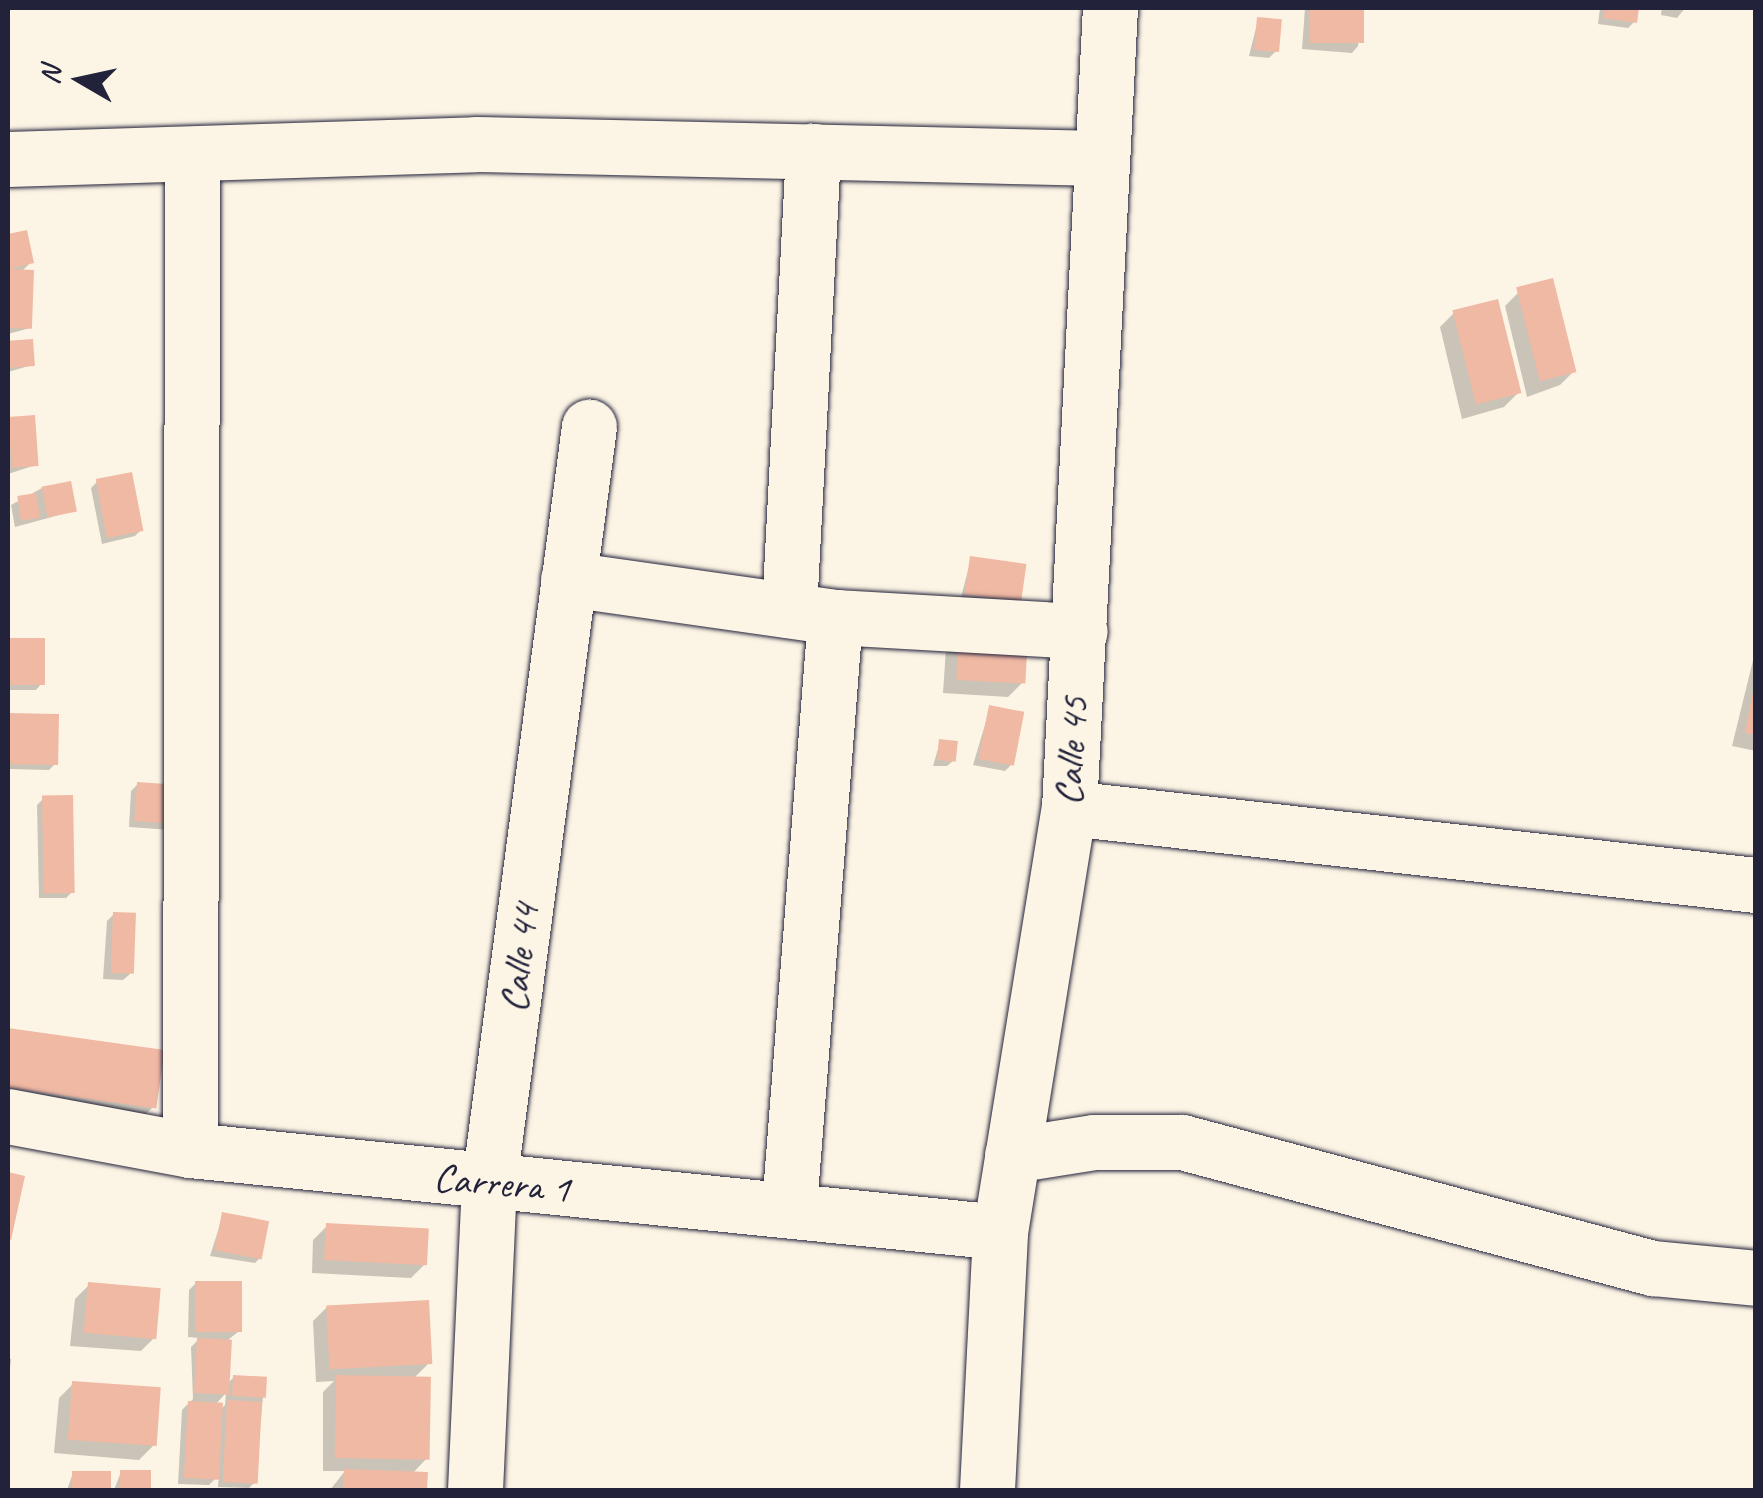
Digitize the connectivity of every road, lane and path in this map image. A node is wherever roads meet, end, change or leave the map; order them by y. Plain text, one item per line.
1 (1110, 8) edge
2 (813, 151) junction
3 (192, 155) junction
4 (1101, 158) junction
5 (8, 159) edge
6 (589, 428) dead end
7 (568, 579) junction
8 (812, 614) junction
9 (1080, 631) junction
10 (1069, 808) junction
11 (1756, 885) edge
12 (8, 1116) edge
13 (190, 1150) junction
14 (1012, 1155) junction
15 (490, 1182) junction
16 (790, 1207) junction
17 (1000, 1232) junction
18 (1756, 1278) edge
19 (474, 1490) edge
20 (987, 1490) edge

1 - 4 street, Calle 45
2 - 3 street
2 - 4 street
2 - 8 street
3 - 5 street
3 - 13 street
4 - 9 street, Calle 45
6 - 7 street, Calle 44
7 - 8 street
7 - 15 street, Calle 44
8 - 9 street
8 - 16 street
9 - 10 street, Calle 45
10 - 11 street
10 - 14 street, Calle 45
12 - 13 street, Carrera 1
13 - 15 street, Carrera 1
14 - 17 street, Calle 45
14 - 18 street
15 - 16 street, Carrera 1
15 - 19 street, Calle 44
16 - 17 street, Carrera 1
17 - 20 street, Calle 45

